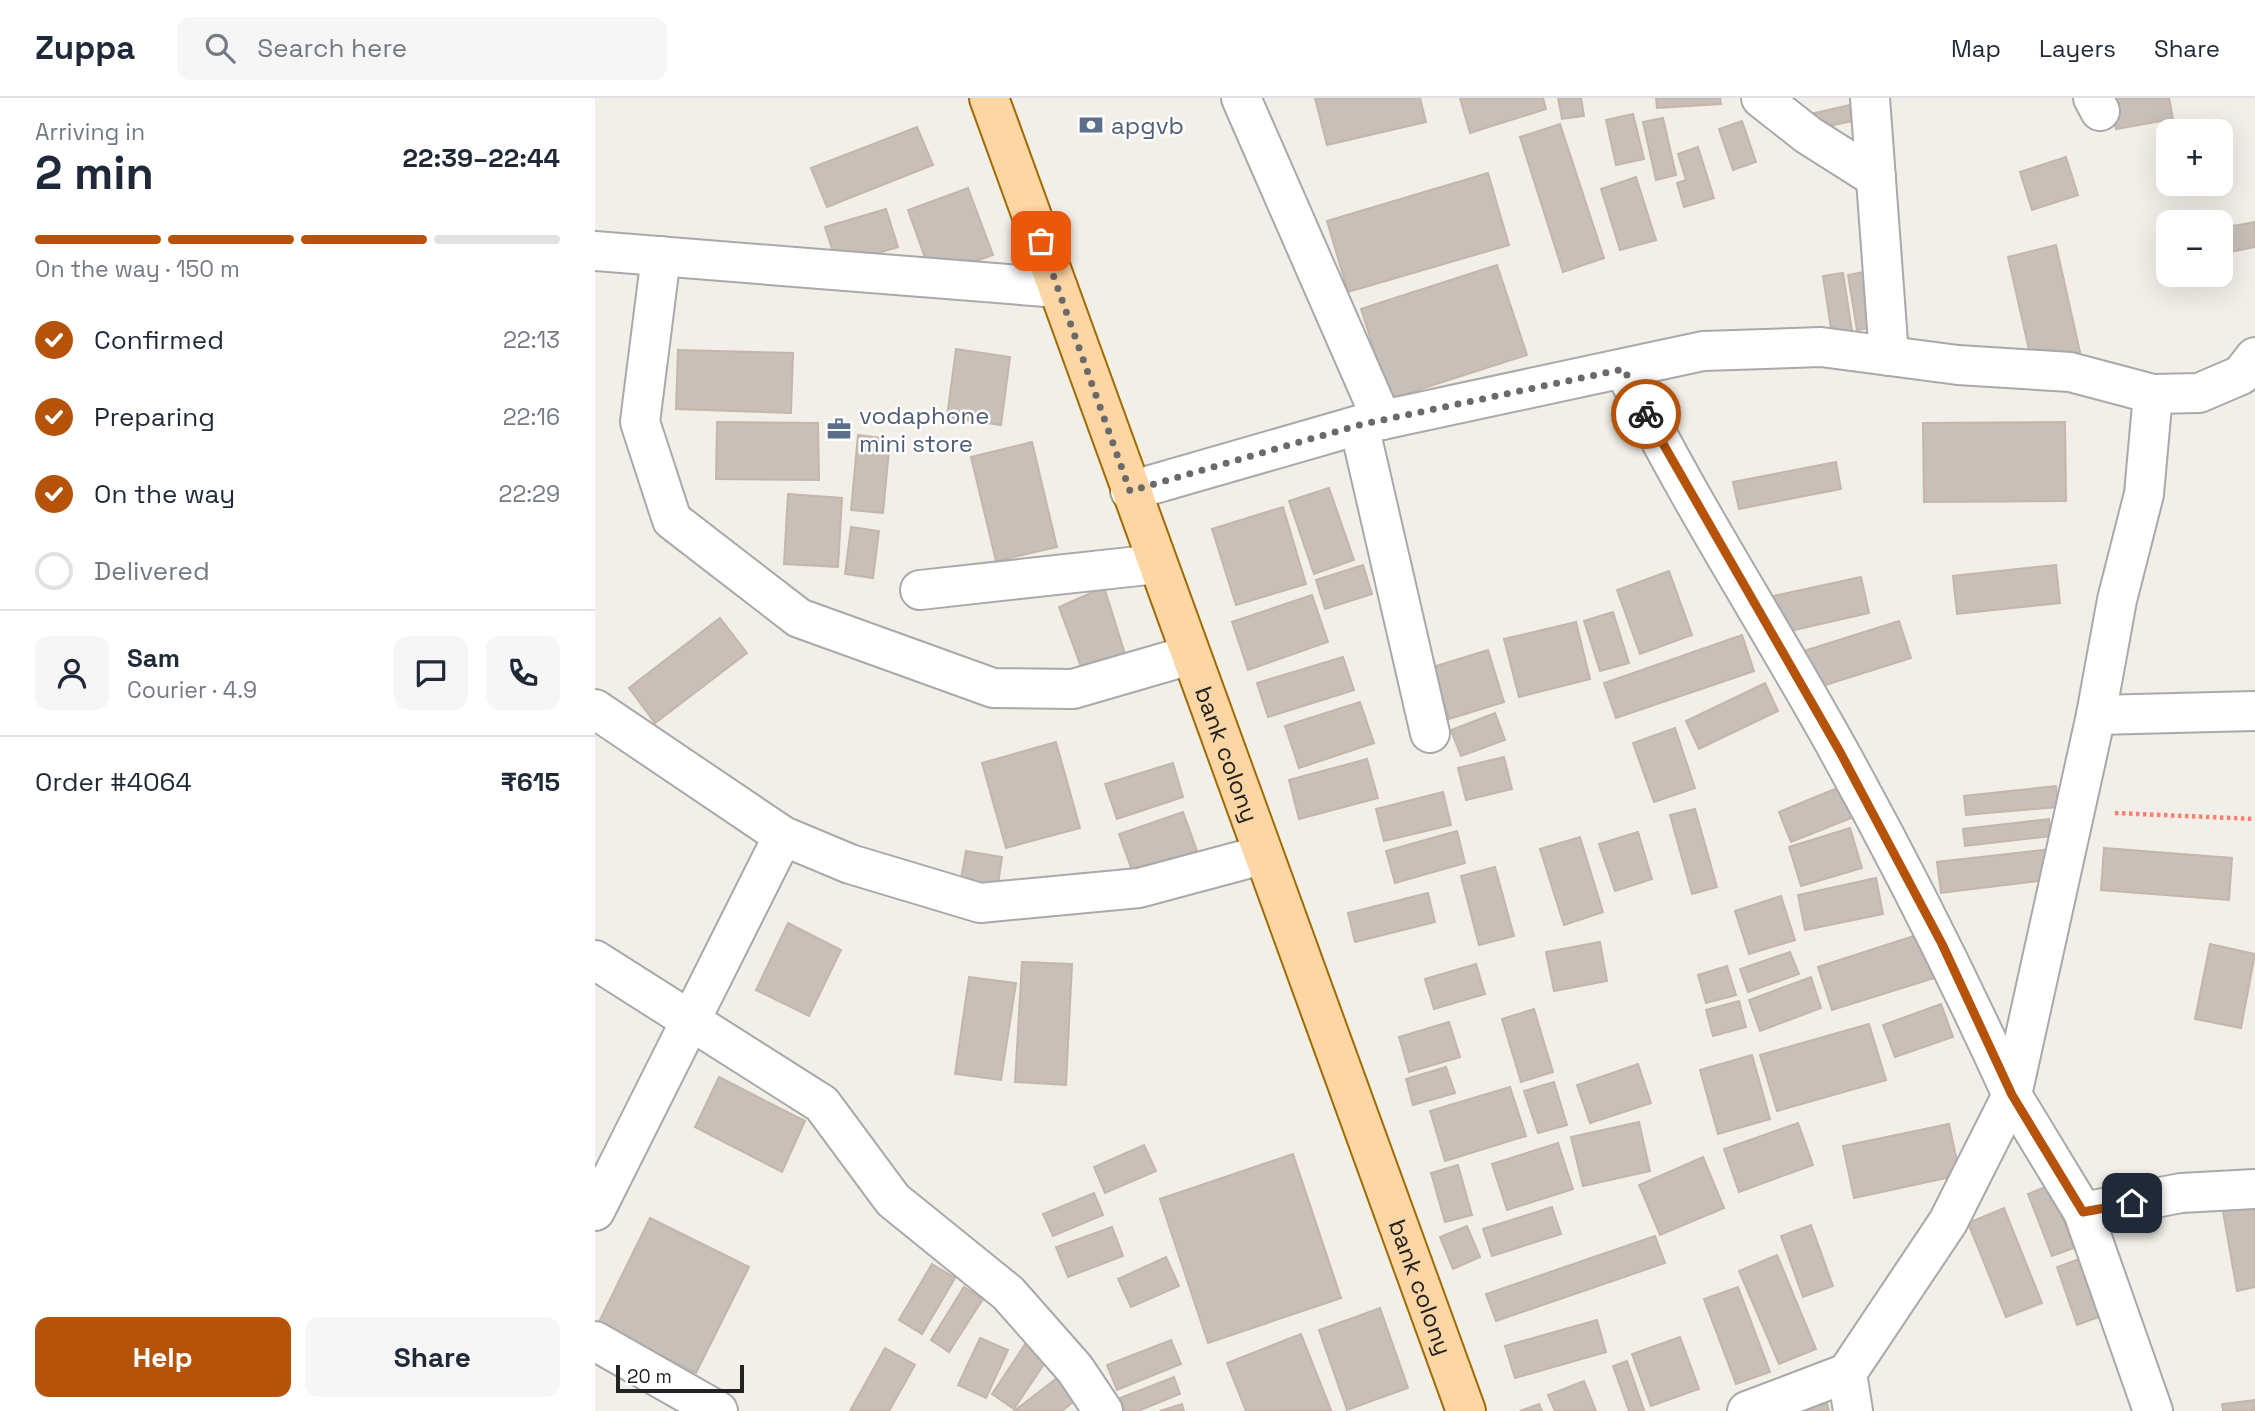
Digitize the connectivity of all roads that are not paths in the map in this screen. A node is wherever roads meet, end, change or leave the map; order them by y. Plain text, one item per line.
1 (989, 98) edge
2 (1241, 98) edge
3 (1761, 98) edge
4 (1875, 100) edge
5 (1876, 178) junction
6 (595, 251) edge
7 (661, 256) junction
8 (1058, 288) junction
9 (1889, 356) junction
10 (1624, 369) junction
11 (2251, 377) edge
12 (2153, 394) junction
13 (1370, 422) junction
14 (1130, 491) junction
15 (1157, 564) junction
16 (920, 590) dead end
17 (1190, 655) junction
18 (595, 709) edge
19 (2255, 711) edge
20 (2096, 715) junction
21 (1430, 733) dead end
22 (783, 836) junction
23 (1262, 855) junction
24 (595, 960) edge
25 (690, 1022) junction
26 (2012, 1095) junction
27 (2255, 1189) edge
28 (595, 1211) edge
29 (2083, 1212) junction
30 (595, 1341) edge
31 (1847, 1373) junction
32 (718, 1411) edge
33 (1103, 1411) edge
34 (1466, 1411) edge
35 (1747, 1411) edge
36 (1853, 1411) edge
37 (2153, 1411) edge

1 - 8 main road, bank colony
2 - 13 street
3 - 5 street
4 - 5 street
5 - 9 street
6 - 7 street
7 - 8 street
7 - 17 street
8 - 14 main road, bank colony
9 - 10 street
9 - 12 street
10 - 13 street
10 - 26 street
11 - 12 street
12 - 20 street
13 - 14 street
13 - 21 street
14 - 15 main road, bank colony
15 - 16 street
15 - 17 main road, bank colony
17 - 23 main road, bank colony
18 - 22 street
19 - 20 street
20 - 26 street
22 - 23 street
22 - 25 street
23 - 34 main road, bank colony
24 - 25 street
25 - 28 street
25 - 33 street
26 - 29 street
26 - 31 street
27 - 29 street
29 - 37 street
30 - 32 street
31 - 35 street
31 - 36 street

